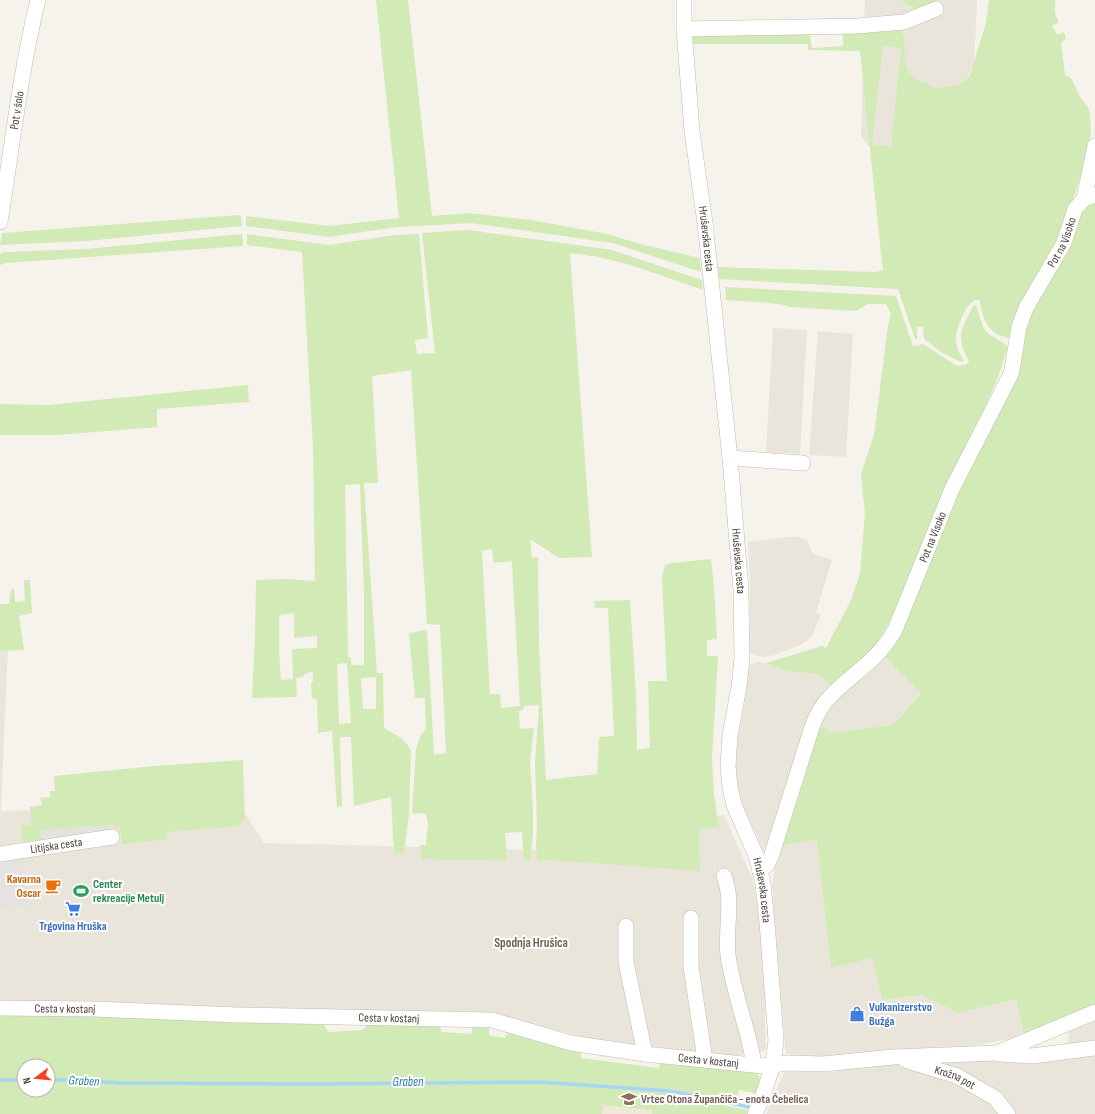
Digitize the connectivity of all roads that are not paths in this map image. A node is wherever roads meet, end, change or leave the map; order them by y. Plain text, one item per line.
1 (38, 0) edge
2 (684, 0) edge
3 (936, 9) dead end
4 (684, 29) junction
5 (1095, 146) edge
6 (1089, 197) edge
7 (0, 222) edge
8 (730, 458) junction
9 (803, 463) dead end
10 (112, 837) dead end
11 (0, 854) edge
12 (760, 871) junction
13 (724, 876) dead end
14 (690, 918) dead end
15 (626, 926) dead end
16 (0, 1008) edge
17 (1095, 1012) edge
18 (1095, 1048) edge
19 (997, 1053) junction
20 (645, 1054) junction
21 (893, 1056) junction
22 (704, 1060) junction
23 (754, 1064) junction
24 (773, 1064) junction
25 (757, 1110) edge
26 (1008, 1114) edge

1 - 7 street, Pot v šolo
2 - 4 street, Hruševska cesta
3 - 4 street
4 - 8 street, Hruševska cesta
5 - 6 street
6 - 12 street, Pot na Visoko
8 - 9 street
8 - 12 street, Hruševska cesta
10 - 11 street, Litijska cesta
12 - 24 street, Hruševska cesta
13 - 23 street
14 - 22 street
15 - 20 street
16 - 20 street, Cesta v kostanj
17 - 19 street, Krožna pot
18 - 19 street, Krožna pot
19 - 21 street, Krožna pot
20 - 22 street, Cesta v kostanj
21 - 24 street, Krožna pot
21 - 26 street, Krožna pot
22 - 23 street, Cesta v kostanj
23 - 24 street, Cesta v kostanj
24 - 25 street, Hruševska cesta

